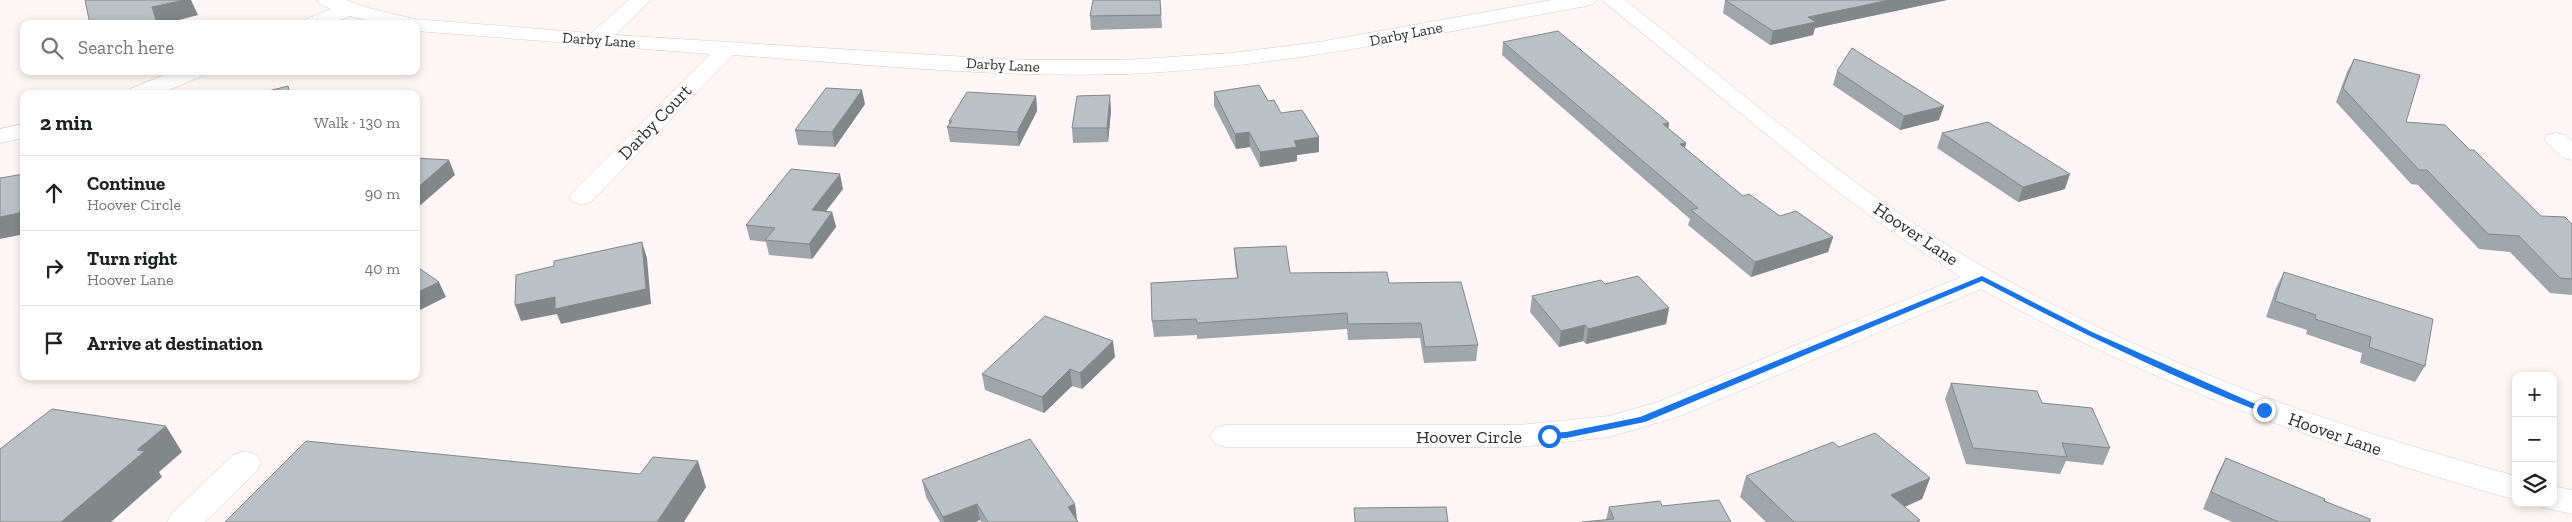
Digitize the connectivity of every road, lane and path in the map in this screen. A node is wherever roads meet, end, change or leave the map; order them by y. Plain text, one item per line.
1 (327, 0) edge
2 (641, 0) edge
3 (1586, 0) edge
4 (1612, 0) edge
5 (348, 9) junction
6 (322, 20) edge
7 (392, 20) edge
8 (420, 25) edge
9 (596, 40) junction
10 (728, 48) junction
11 (184, 75) edge
12 (148, 90) edge
13 (20, 132) edge
14 (0, 136) edge
15 (582, 197) dead end
16 (1982, 278) junction
17 (1226, 436) dead end
18 (245, 463) dead end
19 (2512, 487) edge
20 (2557, 499) edge
21 (2572, 502) edge
22 (184, 522) edge

1 - 5 street
2 - 9 street
3 - 10 street, Darby Lane
4 - 16 street, Hoover Lane
5 - 6 street
5 - 7 street
8 - 9 street, Darby Lane
9 - 10 street, Darby Lane
10 - 15 street, Darby Court
11 - 12 street
13 - 14 street
16 - 17 street, Hoover Circle
16 - 19 street, Hoover Lane
18 - 22 street
20 - 21 street

